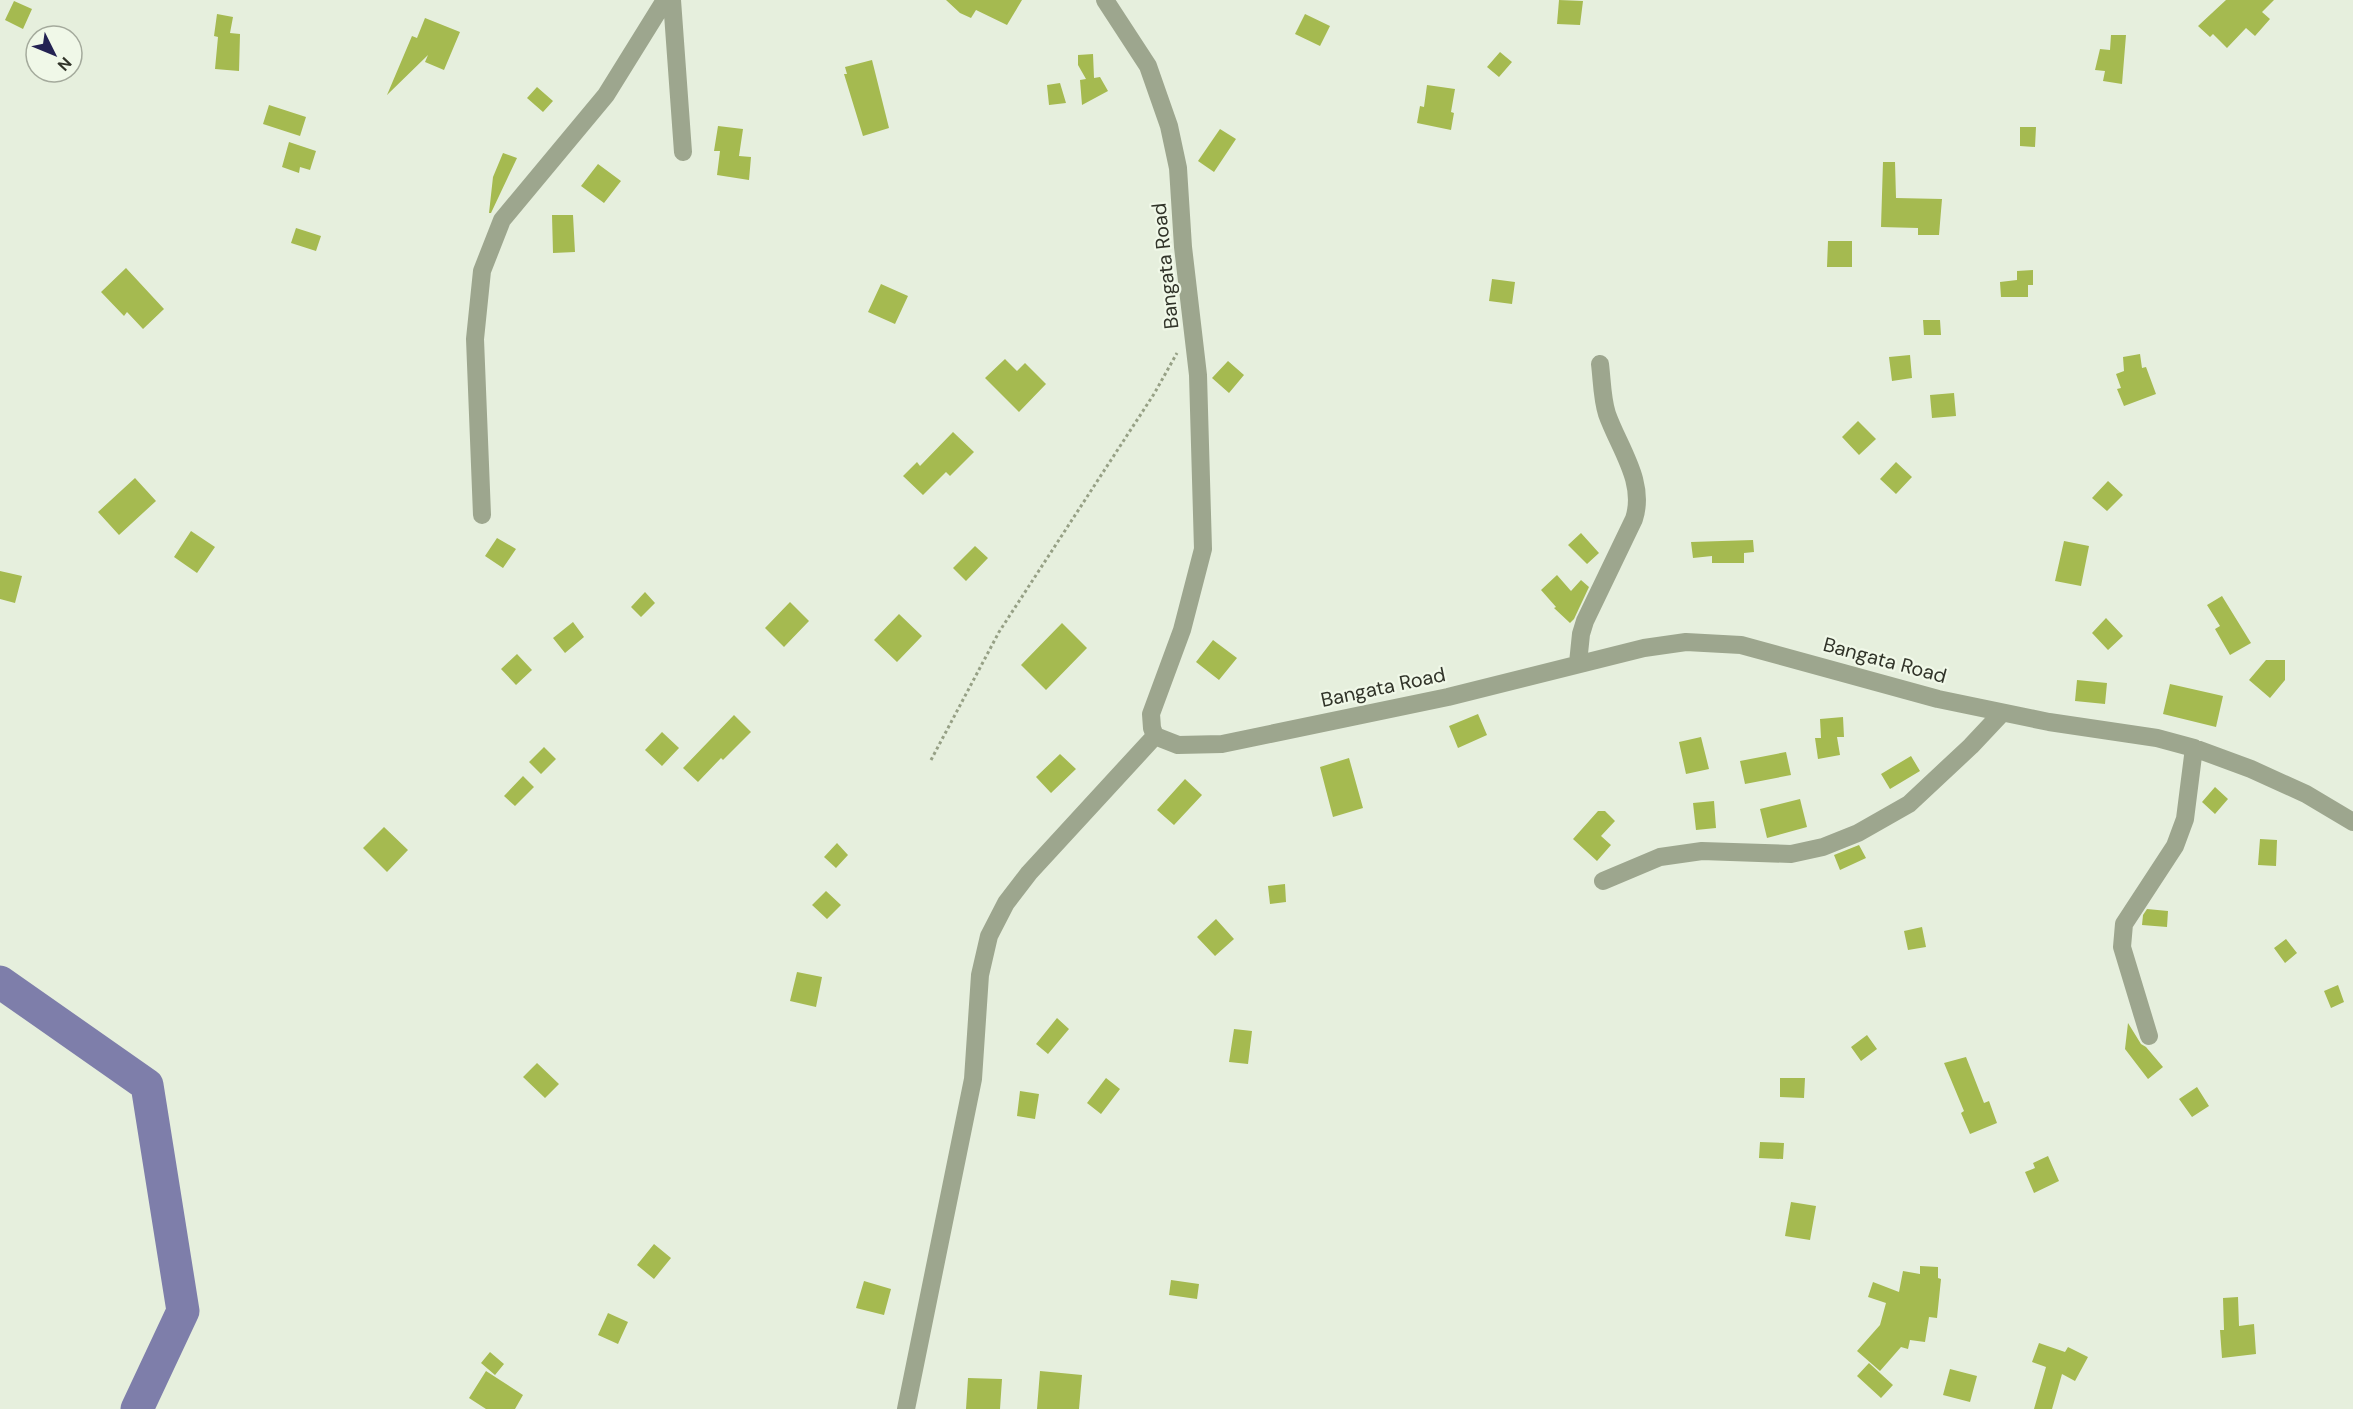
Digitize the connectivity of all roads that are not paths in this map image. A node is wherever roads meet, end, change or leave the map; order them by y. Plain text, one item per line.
1 (665, 0) edge
2 (672, 0) edge
3 (1105, 0) edge
4 (683, 152) dead end
5 (1600, 364) dead end
6 (482, 515) dead end
7 (1578, 663) junction
8 (2001, 713) junction
9 (1155, 736) junction
10 (2194, 748) junction
11 (2353, 822) edge
12 (1603, 880) dead end
13 (2149, 1036) dead end
14 (906, 1409) edge

1 - 6 street
2 - 4 street
3 - 9 street, Bangata Road
5 - 7 street
7 - 8 street, Bangata Road
7 - 9 street, Bangata Road
8 - 10 street, Bangata Road
8 - 12 street
9 - 14 street
10 - 11 street, Bangata Road
10 - 13 street

